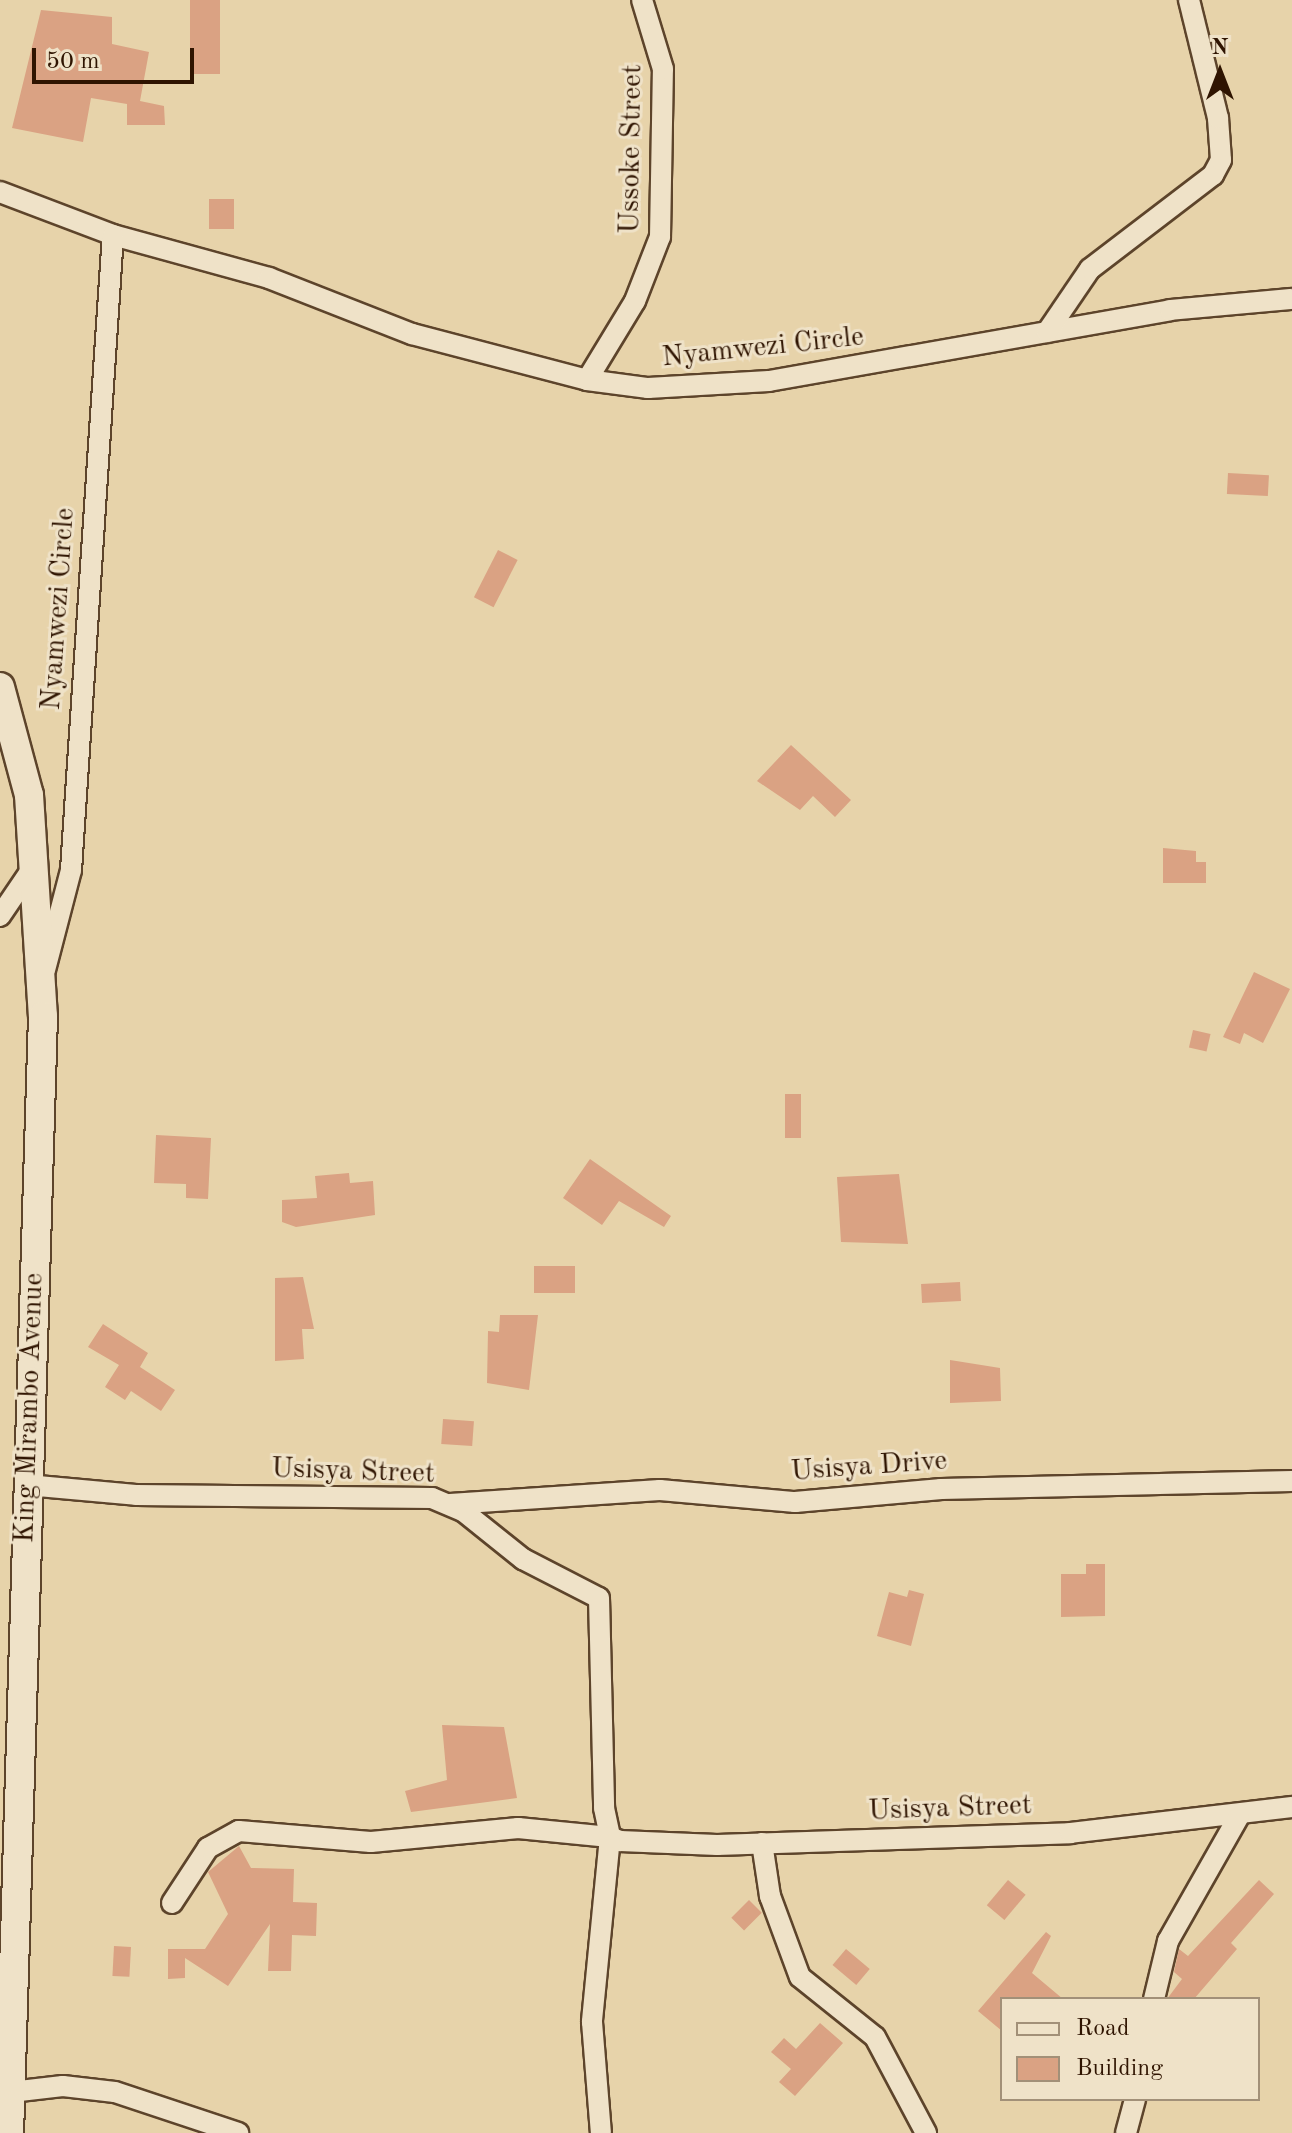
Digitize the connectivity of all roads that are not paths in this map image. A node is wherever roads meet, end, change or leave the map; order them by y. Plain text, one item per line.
1 (642, 0) edge
2 (1189, 0) edge
3 (0, 192) edge
4 (113, 235) junction
5 (1292, 299) edge
6 (1047, 332) junction
7 (587, 380) junction
8 (0, 687) edge
9 (36, 862) junction
10 (0, 916) edge
11 (42, 982) junction
12 (1292, 1481) edge
13 (27, 1485) junction
14 (450, 1504) junction
15 (1292, 1807) edge
16 (1239, 1816) junction
17 (610, 1837) junction
18 (762, 1843) junction
19 (172, 1903) dead end
20 (1154, 1997) edge
21 (11, 2092) junction
22 (1134, 2101) edge
23 (9, 2133) edge
24 (238, 2133) edge
25 (601, 2133) edge
26 (926, 2133) edge
27 (1126, 2133) edge

1 - 7 street, Ussoke Street
2 - 6 street
3 - 4 street, Nyamwezi Circle
4 - 7 street, Nyamwezi Circle
4 - 11 street, Nyamwezi Circle
5 - 6 street, Nyamwezi Circle
6 - 7 street, Nyamwezi Circle
8 - 9 main road, King Mirambo Avenue
9 - 10 street
9 - 11 main road, King Mirambo Avenue
11 - 13 main road, King Mirambo Avenue
12 - 14 street, Usisya Drive
13 - 14 street, Usisya Street
13 - 21 main road, King Mirambo Avenue
14 - 17 street, Usisya Street
15 - 16 street, Usisya Street
16 - 18 street, Usisya Street
16 - 20 street
17 - 18 street, Usisya Street
17 - 19 street
17 - 25 street, Usisya Street
18 - 26 street
21 - 23 main road, King Mirambo Avenue
21 - 24 street
22 - 27 street

